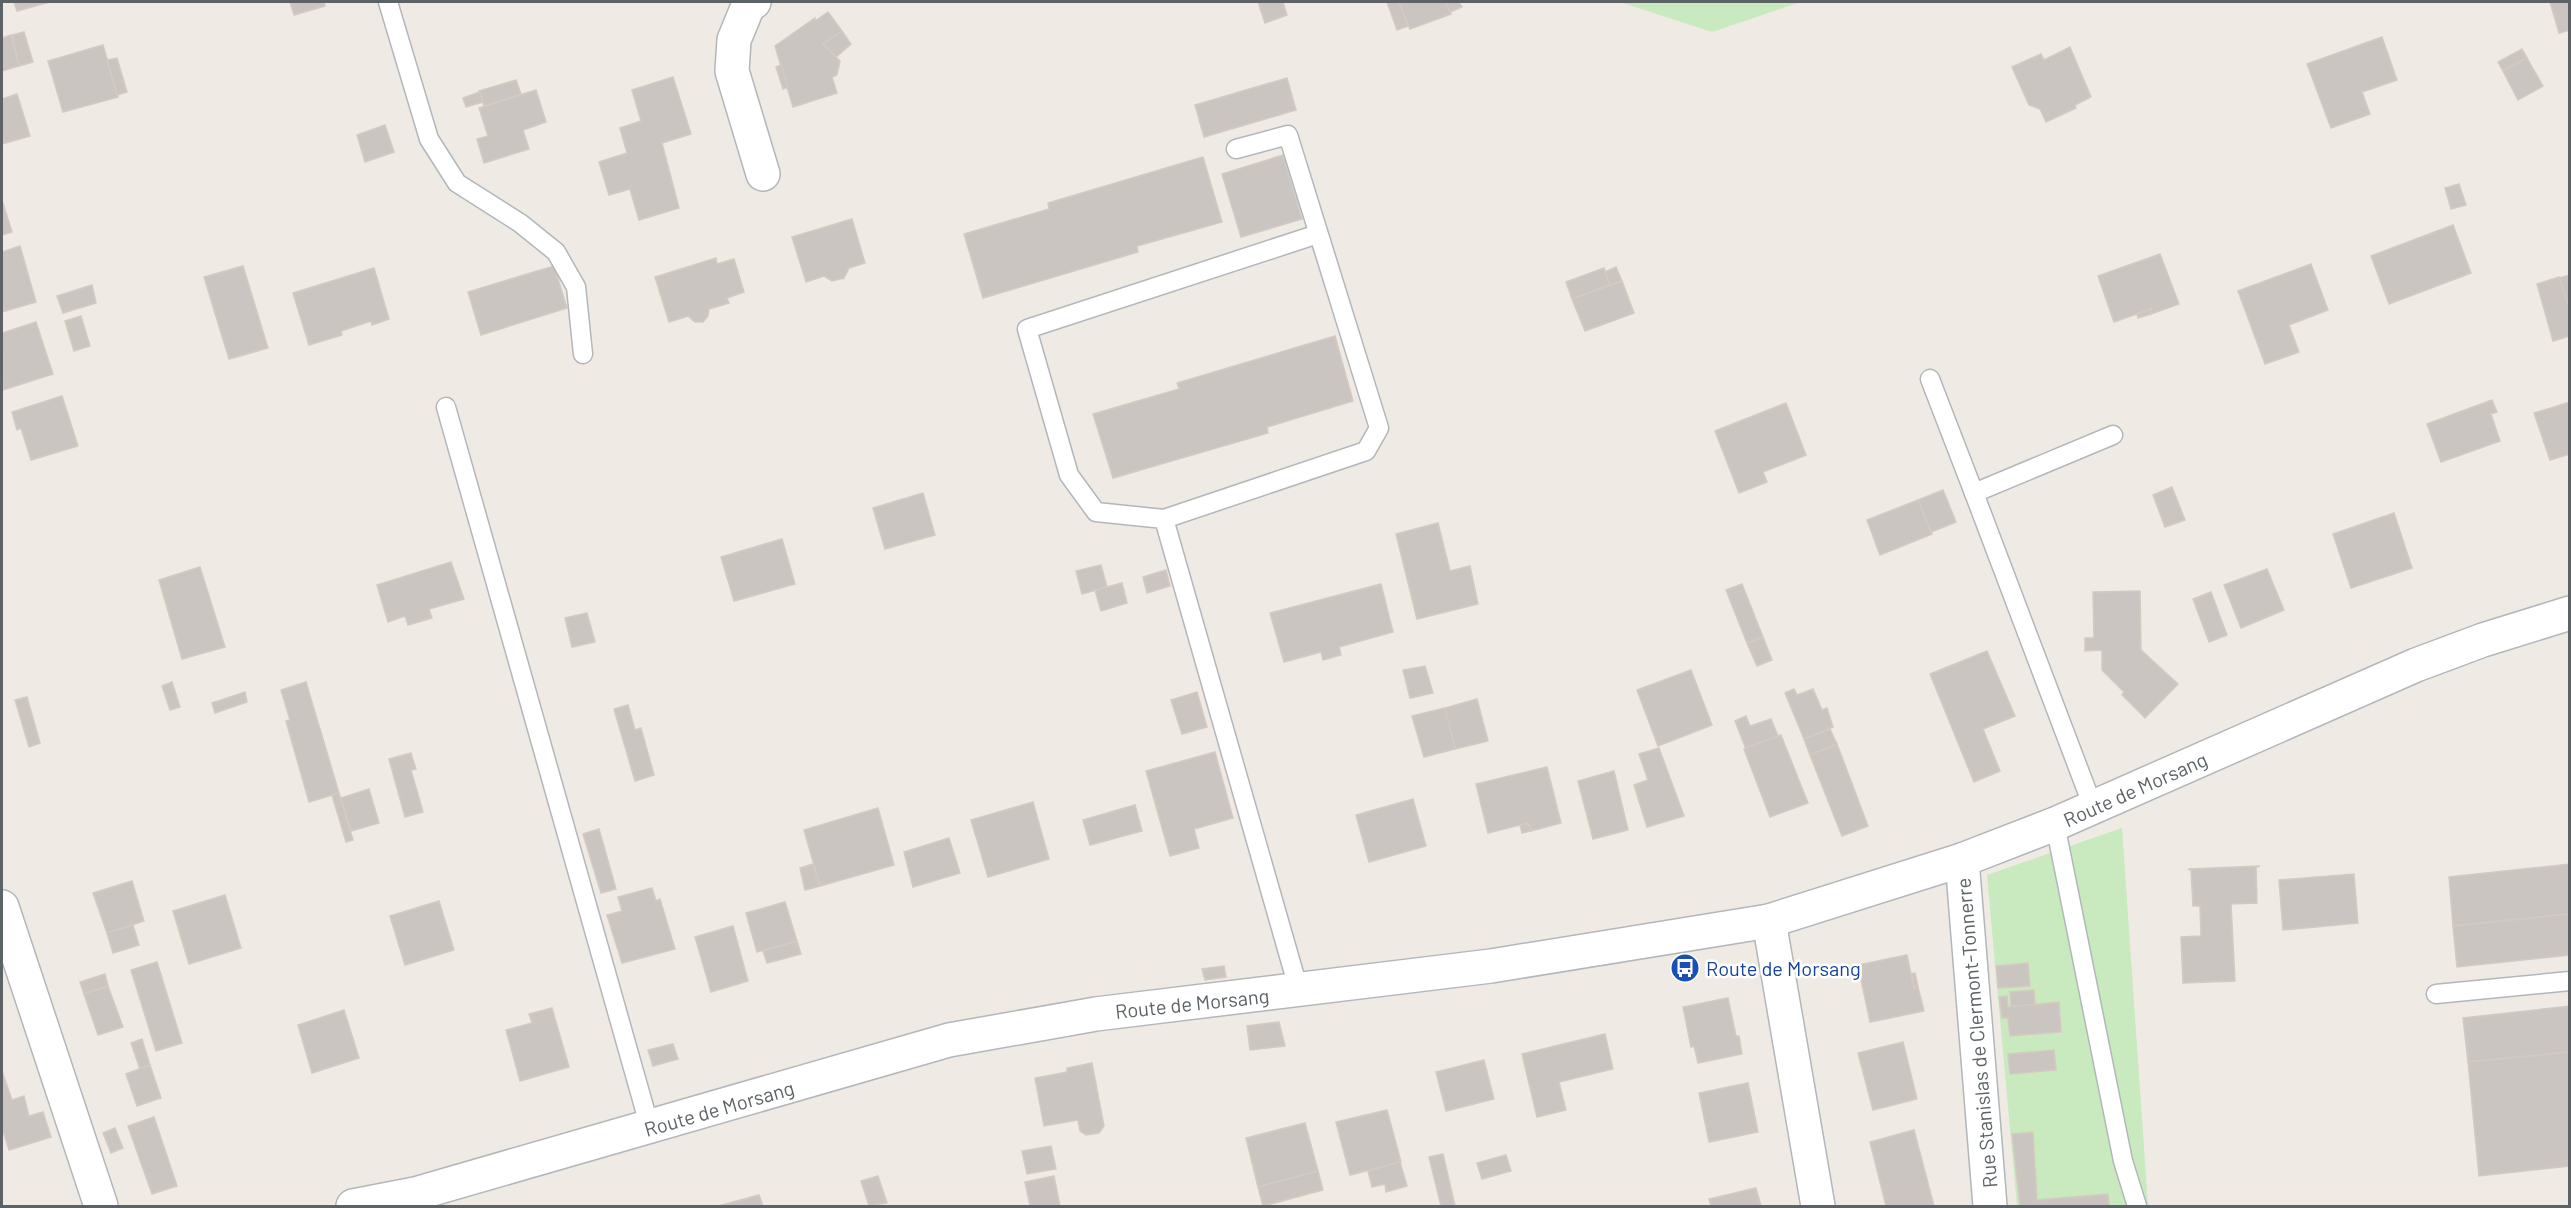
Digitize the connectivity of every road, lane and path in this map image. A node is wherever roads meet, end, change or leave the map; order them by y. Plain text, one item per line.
1 (388, 2) edge
2 (754, 2) edge
3 (1236, 149) dead end
4 (763, 174) dead end
5 (1318, 234) junction
6 (584, 354) dead end
7 (1929, 379) dead end
8 (447, 407) dead end
9 (2113, 435) dead end
10 (1974, 493) junction
11 (1164, 519) junction
12 (2570, 614) edge
13 (2093, 807) junction
14 (2055, 824) junction
15 (1962, 860) junction
16 (2, 908) edge
17 (1769, 921) junction
18 (2570, 981) edge
19 (1299, 991) junction
20 (2436, 994) dead end
21 (650, 1128) junction
22 (102, 1206) edge
23 (353, 1206) edge
24 (1818, 1206) edge
25 (1990, 1206) edge
26 (2137, 1206) edge

1 - 6 lane
2 - 4 street
3 - 5 lane
5 - 11 lane
5 - 11 lane
7 - 10 lane
8 - 21 lane
9 - 10 lane
10 - 13 lane
11 - 19 lane
12 - 13 street, Route de Morsang
13 - 14 street, Route de Morsang
14 - 15 street, Route de Morsang
14 - 26 lane
15 - 17 street, Route de Morsang
15 - 25 street, Rue Stanislas de Clermont-Tonnerre
16 - 22 street
17 - 19 street, Route de Morsang
17 - 24 street
18 - 20 lane
19 - 21 street, Route de Morsang
21 - 23 street, Route de Morsang

